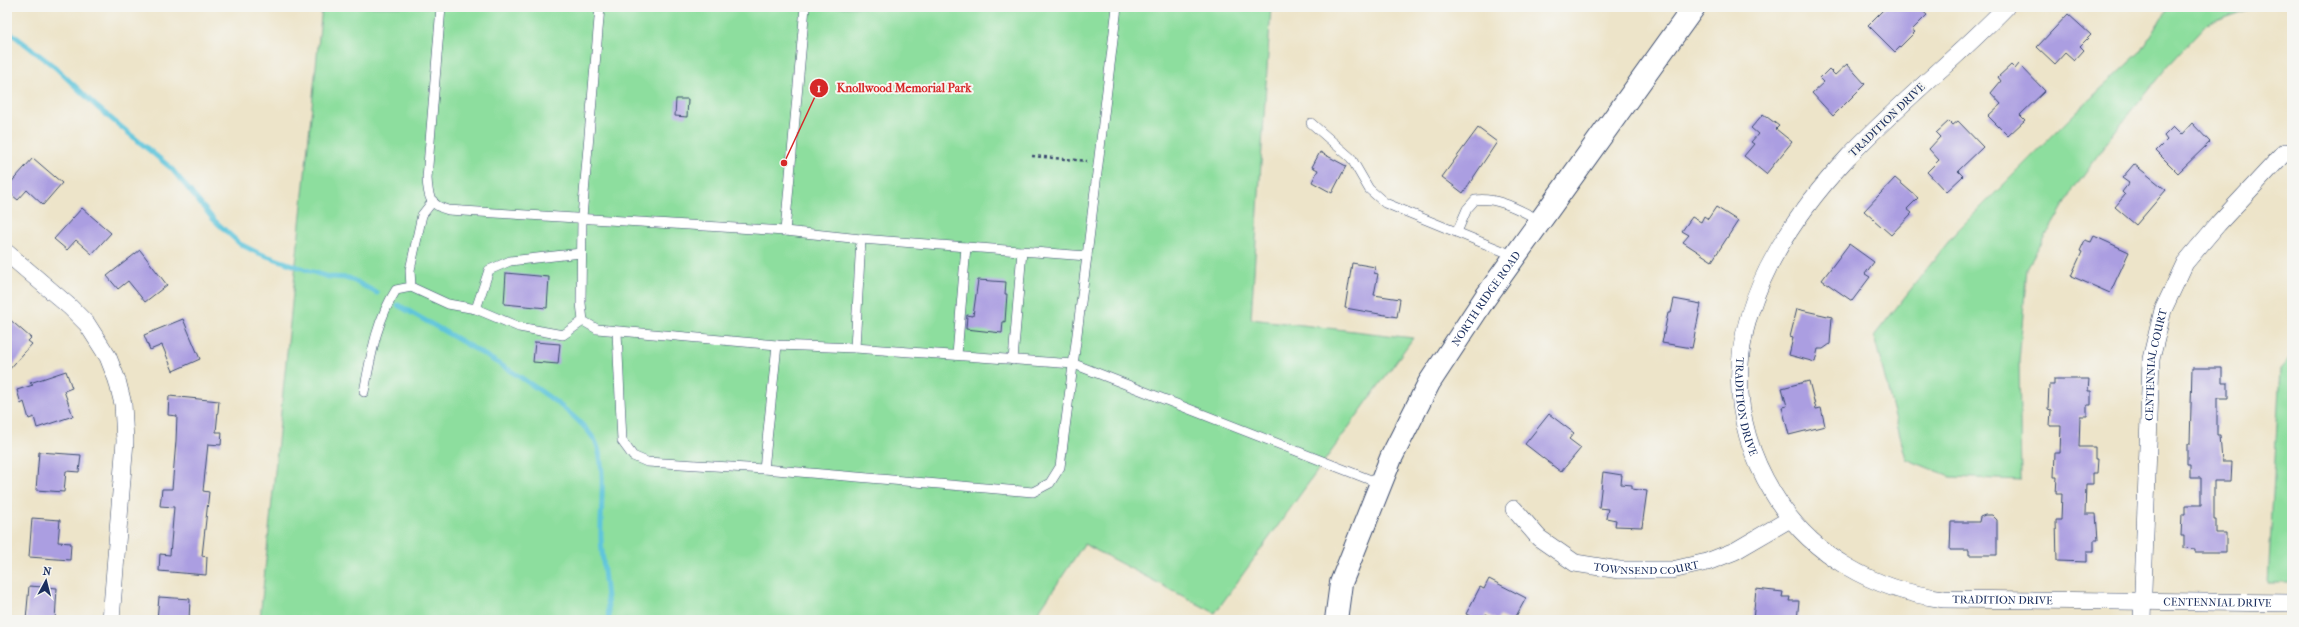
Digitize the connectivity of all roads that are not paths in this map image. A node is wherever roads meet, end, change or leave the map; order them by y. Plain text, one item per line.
1 (441, 7) edge
2 (600, 7) edge
3 (805, 7) edge
4 (1117, 7) edge
5 (1694, 7) edge
6 (2006, 7) edge
7 (1311, 123) dead end
8 (2285, 152) dead end
9 (433, 201) junction
10 (582, 218) junction
11 (1540, 220) junction
12 (785, 231) junction
13 (1457, 232) junction
14 (861, 239) junction
15 (966, 247) junction
16 (1022, 251) junction
17 (7, 253) edge
18 (581, 253) junction
19 (1087, 256) junction
20 (1515, 256) junction
21 (411, 287) junction
22 (476, 310) junction
23 (583, 321) junction
24 (617, 332) junction
25 (777, 345) junction
26 (855, 348) junction
27 (957, 355) junction
28 (1013, 360) junction
29 (1074, 364) junction
30 (364, 392) dead end
31 (764, 469) junction
32 (1381, 484) junction
33 (1514, 509) dead end
34 (1790, 519) junction
35 (2143, 602) junction
36 (2292, 603) edge
37 (111, 620) edge
38 (1336, 620) edge
39 (2142, 620) edge

1 - 9 lane
2 - 10 lane
3 - 12 lane
4 - 19 lane
5 - 11 street, NORTH RIDGE ROAD
6 - 34 street, TRADITION DRIVE
7 - 13 lane
8 - 35 street, CENTENNIAL COURT
9 - 10 lane
9 - 21 lane
10 - 12 lane
10 - 18 lane
11 - 13 lane
11 - 20 street, NORTH RIDGE ROAD
12 - 14 lane
13 - 20 lane
14 - 15 lane
14 - 26 lane
15 - 16 lane
15 - 27 lane
16 - 19 lane
16 - 28 lane
17 - 37 street
18 - 22 lane
18 - 23 lane
19 - 29 lane
20 - 32 street, NORTH RIDGE ROAD
21 - 22 lane
21 - 30 lane
22 - 23 lane
23 - 24 lane
24 - 25 lane
24 - 31 lane
25 - 26 lane
25 - 31 lane
26 - 27 lane
27 - 28 lane
28 - 29 lane
29 - 31 lane
29 - 32 lane
32 - 38 street, NORTH RIDGE ROAD
33 - 34 street, TOWNSEND COURT
34 - 35 street, TRADITION DRIVE
35 - 36 street, CENTENNIAL DRIVE
35 - 39 street, CENTENNIAL COURT

